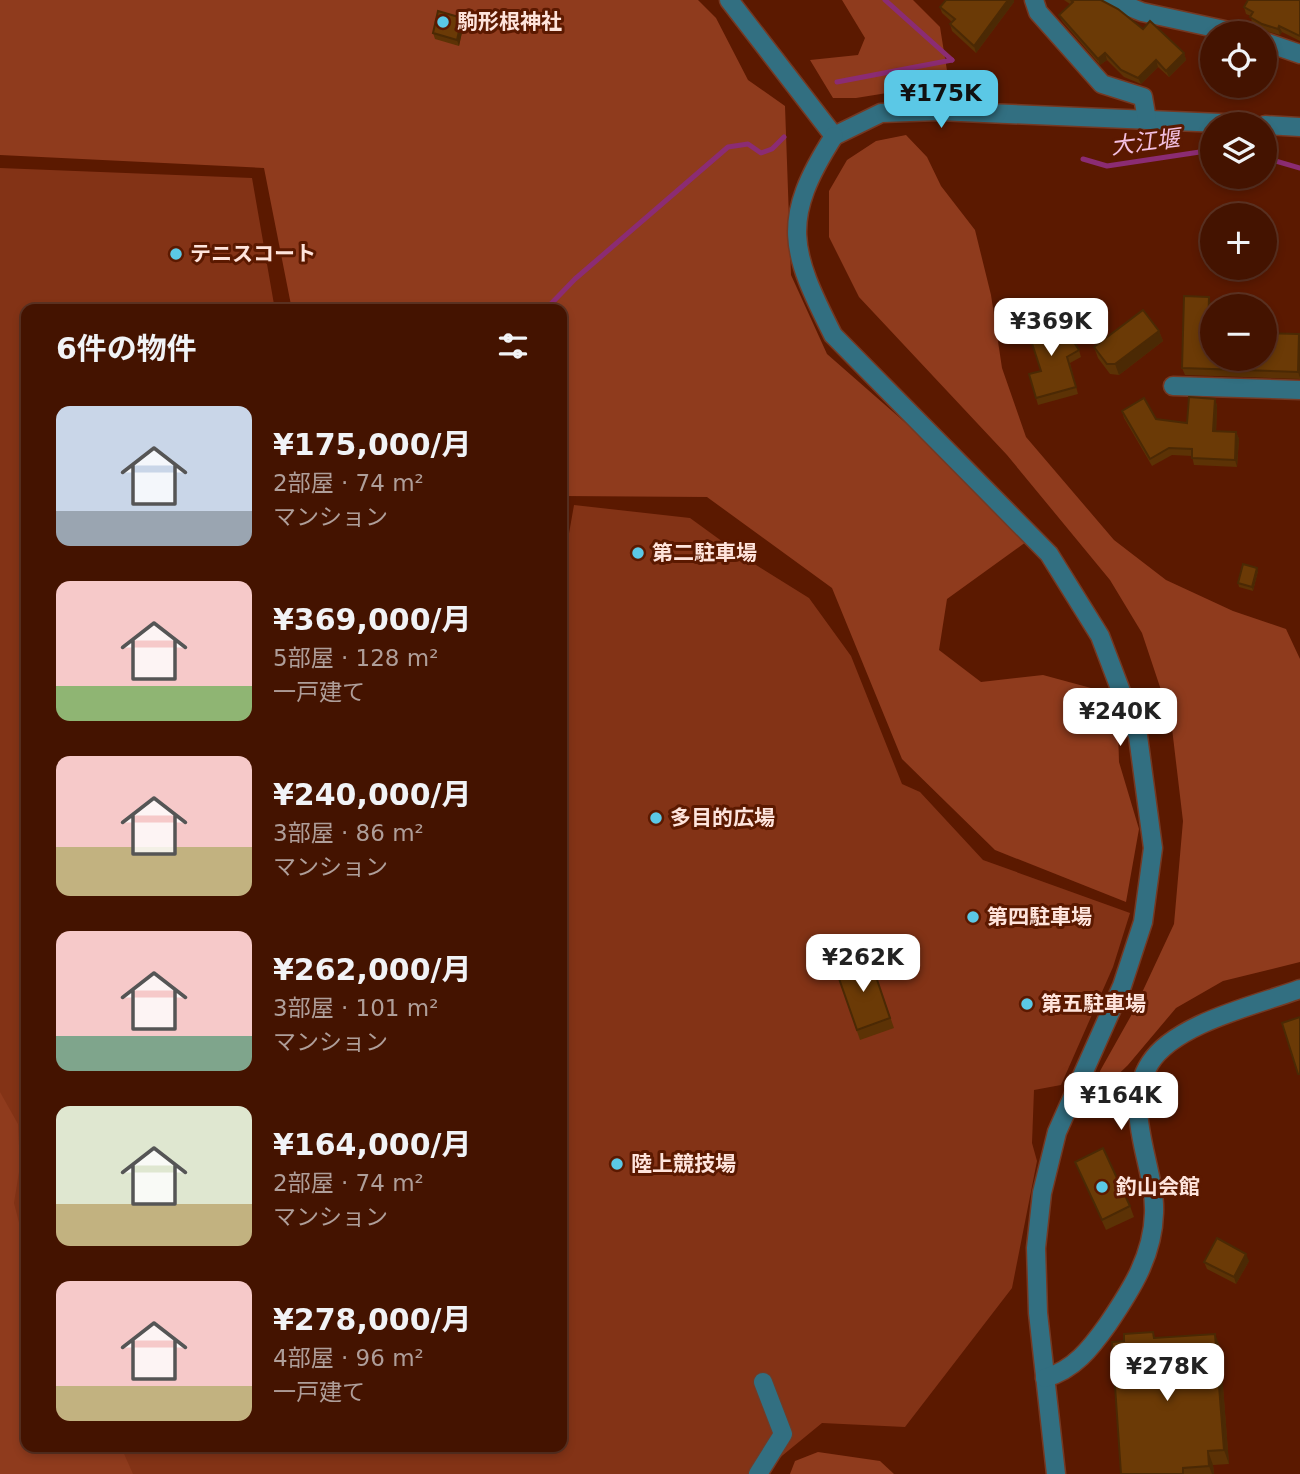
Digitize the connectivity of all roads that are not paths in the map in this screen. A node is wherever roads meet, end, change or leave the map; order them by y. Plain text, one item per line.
1 (729, 0) edge
2 (1034, 0) edge
3 (1112, 0) edge
4 (1147, 6) edge
5 (1200, 22) edge
6 (1277, 46) edge
7 (1300, 54) edge
8 (1147, 120) junction
9 (1200, 122) edge
10 (1277, 126) edge
11 (1300, 127) edge
12 (834, 136) junction
13 (1173, 386) dead end
14 (1300, 390) edge
15 (1300, 989) edge
16 (1045, 1378) junction
17 (764, 1382) dead end
18 (758, 1474) edge
19 (1056, 1474) edge

1 - 12 street
2 - 8 street
3 - 4 street
4 - 5 street
6 - 7 street
8 - 9 street
8 - 12 street
10 - 11 street
12 - 16 street
13 - 14 street
15 - 16 street
16 - 19 street
17 - 18 street

